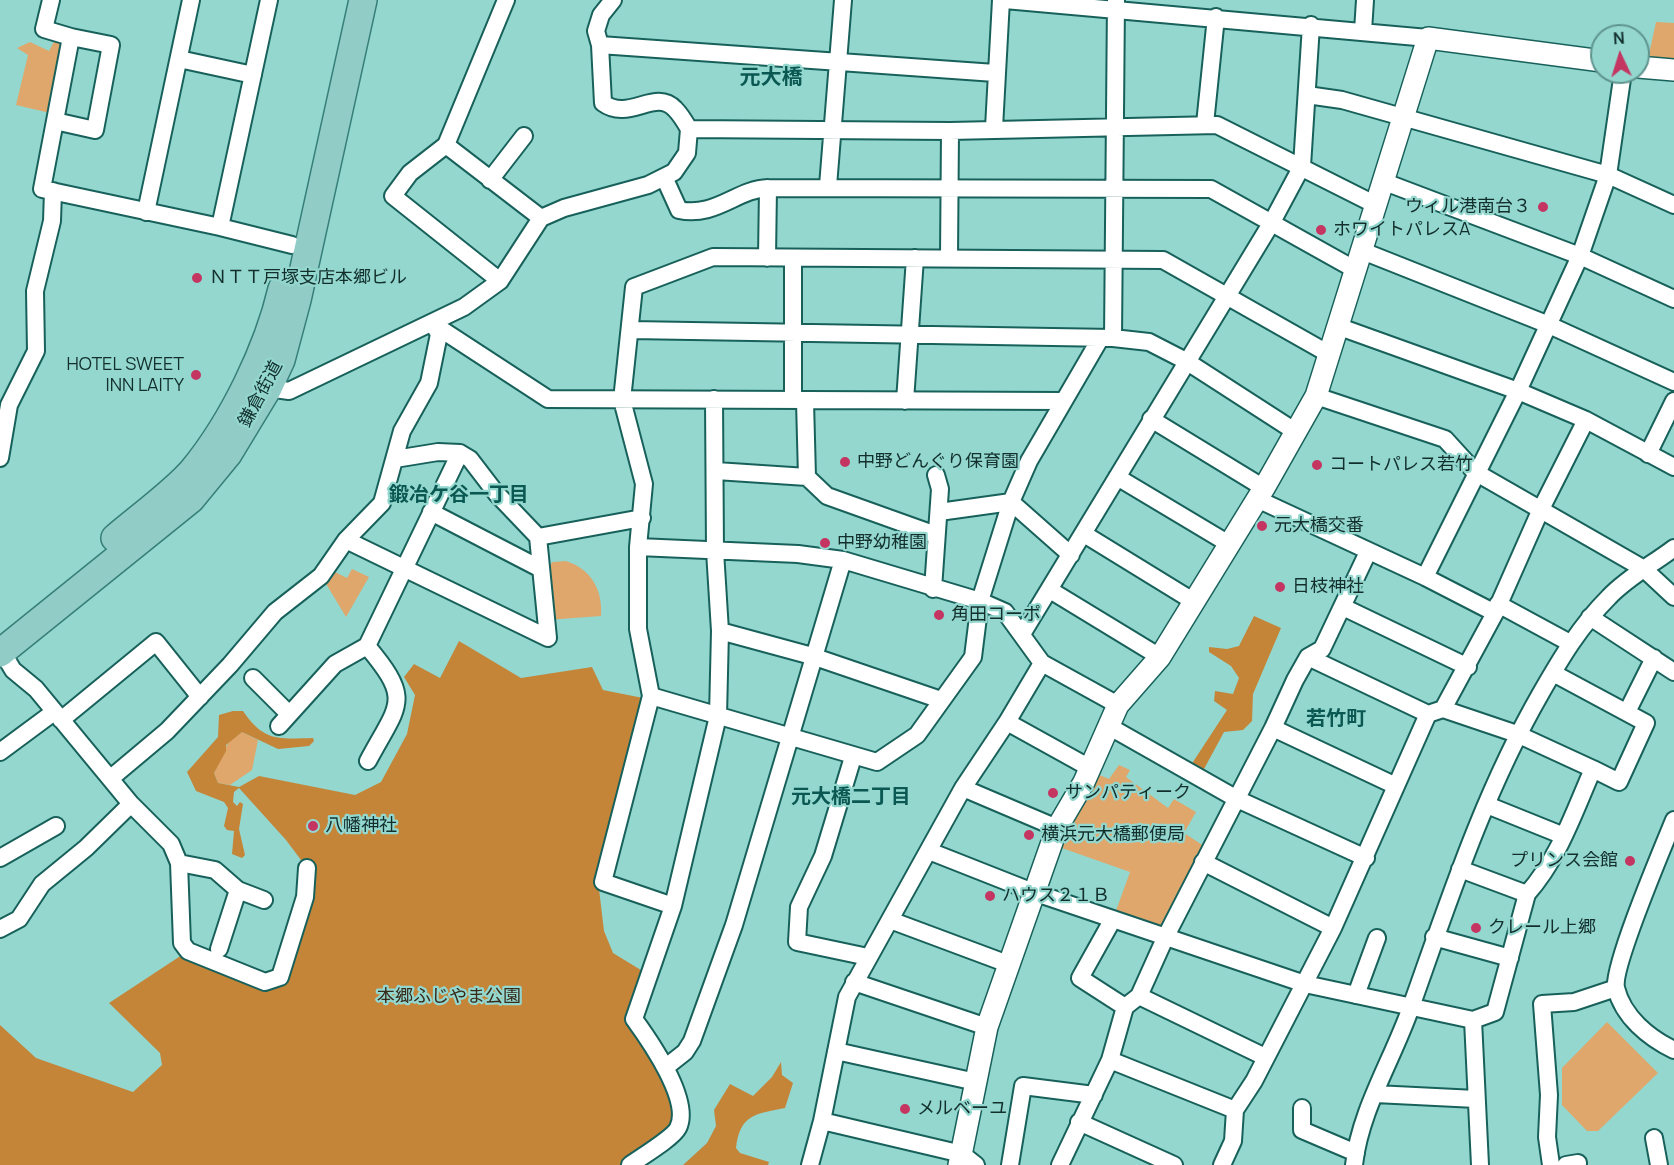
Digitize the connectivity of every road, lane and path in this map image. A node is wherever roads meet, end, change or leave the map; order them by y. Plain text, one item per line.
1 (51, 0) edge
2 (191, 0) edge
3 (269, 0) edge
4 (345, 0) edge
5 (363, 0) edge
6 (506, 0) edge
7 (613, 0) edge
8 (843, 0) edge
9 (1003, 0) edge
10 (1365, 0) edge
11 (1115, 5) edge
12 (1216, 17) junction
13 (1311, 26) junction
14 (1363, 31) junction
15 (71, 37) junction
16 (1428, 38) junction
17 (600, 45) junction
18 (180, 59) junction
19 (1590, 59) edge
20 (839, 61) junction
21 (1650, 68) edge
22 (1674, 70) edge
23 (995, 73) junction
24 (253, 75) junction
25 (1621, 84) edge
26 (1307, 95) junction
27 (1403, 118) junction
28 (55, 121) junction
29 (1205, 124) junction
30 (994, 128) junction
31 (689, 129) junction
32 (1114, 129) junction
33 (833, 130) junction
34 (950, 131) junction
35 (524, 136) dead end
36 (446, 145) junction
37 (1302, 166) junction
38 (1608, 175) junction
39 (664, 177) junction
40 (490, 180) junction
41 (1382, 181) junction
42 (828, 186) junction
43 (950, 187) junction
44 (768, 188) junction
45 (1114, 188) junction
46 (53, 190) junction
47 (1374, 204) junction
48 (1674, 205) edge
49 (146, 212) junction
50 (541, 218) junction
51 (1272, 222) junction
52 (220, 227) junction
53 (292, 245) junction
54 (1580, 256) junction
55 (949, 257) junction
56 (767, 258) junction
57 (793, 258) junction
58 (915, 258) junction
59 (1112, 259) junction
60 (1357, 260) junction
61 (500, 280) junction
62 (1226, 297) junction
63 (1674, 299) edge
64 (434, 324) junction
65 (1549, 325) junction
66 (1337, 326) junction
67 (631, 330) junction
68 (792, 332) junction
69 (910, 335) junction
70 (1106, 338) junction
71 (1329, 354) junction
72 (1186, 361) junction
73 (1674, 382) edge
74 (257, 386) junction
75 (1518, 391) junction
76 (1316, 396) junction
77 (714, 399) junction
78 (622, 400) junction
79 (799, 400) junction
80 (904, 401) junction
81 (1674, 401) edge
82 (1064, 402) junction
83 (3, 417) edge
84 (1151, 419) junction
85 (1586, 420) junction
86 (1296, 432) junction
87 (460, 453) junction
88 (1648, 454) junction
89 (0, 458) edge
90 (395, 459) junction
91 (1674, 467) edge
92 (716, 471) junction
93 (1475, 472) junction
94 (936, 475) dead end
95 (807, 477) junction
96 (1117, 477) junction
97 (1261, 494) junction
98 (1011, 502) junction
99 (1541, 509) junction
100 (431, 512) junction
101 (939, 512) junction
102 (642, 518) junction
103 (1084, 534) junction
104 (936, 536) junction
105 (538, 537) junction
106 (346, 540) junction
107 (1229, 544) junction
108 (638, 547) junction
109 (1674, 548) edge
110 (715, 551) junction
111 (1368, 552) junction
112 (1071, 555) junction
113 (843, 560) junction
114 (404, 569) junction
115 (541, 569) junction
116 (1644, 569) junction
117 (1425, 577) junction
118 (933, 588) junction
119 (1050, 590) junction
120 (1674, 597) edge
121 (980, 601) junction
122 (1193, 601) junction
123 (1343, 607) junction
124 (1496, 608) junction
125 (1590, 617) junction
126 (720, 631) junction
127 (1022, 634) junction
128 (1570, 642) junction
129 (0, 646) edge
130 (367, 646) junction
131 (812, 656) junction
132 (1160, 657) junction
133 (1308, 657) junction
134 (1654, 658) junction
135 (1042, 663) junction
136 (1468, 667) junction
137 (1674, 672) edge
138 (1552, 673) junction
139 (253, 678) dead end
140 (651, 696) junction
141 (200, 697) junction
142 (941, 700) junction
143 (1118, 705) junction
144 (1436, 712) junction
145 (1627, 712) junction
146 (58, 716) junction
147 (718, 716) junction
148 (1007, 722) junction
149 (1110, 727) junction
150 (1273, 728) junction
151 (1517, 734) junction
152 (789, 737) junction
153 (0, 752) edge
154 (853, 757) junction
155 (368, 761) dead end
156 (1090, 768) junction
157 (1593, 769) junction
158 (111, 778) junction
159 (1396, 786) junction
160 (963, 788) junction
161 (1238, 800) junction
162 (131, 804) junction
163 (1487, 805) junction
164 (1674, 820) edge
165 (56, 826) dead end
166 (1057, 828) junction
167 (1564, 836) junction
168 (929, 851) junction
169 (0, 858) edge
170 (1366, 858) junction
171 (1203, 861) junction
172 (179, 863) junction
173 (307, 868) dead end
174 (1460, 869) junction
175 (238, 890) junction
176 (1033, 892) junction
177 (1527, 894) junction
178 (264, 900) dead end
179 (673, 906) junction
180 (1113, 919) junction
181 (890, 920) junction
182 (1333, 928) junction
183 (0, 929) edge
184 (1166, 936) junction
185 (1434, 937) junction
186 (1377, 938) dead end
187 (219, 950) dead end
188 (868, 957) junction
189 (1510, 957) junction
190 (1008, 964) junction
191 (854, 982) junction
192 (1305, 984) junction
193 (1616, 988) junction
194 (1356, 995) junction
195 (1132, 1001) junction
196 (1411, 1009) junction
197 (1473, 1020) junction
198 (987, 1027) junction
199 (1674, 1050) edge
200 (836, 1051) junction
201 (1265, 1057) junction
202 (1110, 1060) junction
203 (666, 1067) junction
204 (976, 1082) junction
205 (1375, 1094) junction
206 (1094, 1095) junction
207 (1476, 1099) junction
208 (1302, 1108) dead end
209 (1235, 1110) junction
210 (822, 1121) junction
211 (1079, 1122) junction
212 (1654, 1138) dead end
213 (1355, 1159) edge
214 (966, 1161) edge
215 (630, 1165) edge
216 (810, 1165) edge
217 (1010, 1165) edge
218 (1060, 1165) edge
219 (1174, 1165) edge
220 (1222, 1165) edge
221 (1480, 1165) edge
222 (1551, 1165) edge
223 (1659, 1165) edge

1 - 15 street
2 - 18 street
3 - 24 street
4 - 53 main road, 鎌倉街道
5 - 74 main road, 鎌倉街道
6 - 36 street
7 - 17 street
8 - 20 street
9 - 11 street
9 - 23 street
10 - 14 street
11 - 12 street
11 - 32 street
12 - 13 street
12 - 29 street
13 - 14 street
13 - 26 street
14 - 16 street
15 - 28 street
15 - 28 street
16 - 19 street
16 - 27 street
17 - 20 street
17 - 31 street
18 - 24 street
18 - 49 street
20 - 23 street
20 - 33 street
21 - 22 street
23 - 30 street
24 - 52 street
25 - 38 street
26 - 27 street
26 - 37 street
27 - 38 street
27 - 41 street
28 - 46 street
29 - 32 street
29 - 37 street
30 - 32 street
30 - 34 street
31 - 33 street
31 - 39 street
32 - 45 street
33 - 34 street
33 - 42 street
34 - 43 street
35 - 40 street
36 - 40 street
36 - 61 street
37 - 47 street
37 - 51 street
38 - 48 street
38 - 54 street
39 - 44 street
39 - 50 street
40 - 50 street
41 - 47 street
41 - 54 street
42 - 43 street
42 - 44 street
43 - 45 street
43 - 55 street
44 - 56 street
45 - 51 street
45 - 59 street
46 - 49 street
46 - 83 street
47 - 60 street
49 - 52 street
50 - 61 street
51 - 60 street
51 - 62 street
52 - 53 street
53 - 74 main road, 鎌倉街道
54 - 63 street
54 - 65 street
55 - 58 street
55 - 59 street
56 - 57 street
56 - 67 street
57 - 58 street
57 - 68 street
58 - 69 street
59 - 62 street
59 - 70 street
60 - 65 street
60 - 66 street
61 - 64 street
62 - 71 street
62 - 72 street
64 - 74 street
64 - 78 street
64 - 90 street
65 - 73 street
65 - 75 street
66 - 71 street
66 - 75 street
67 - 68 street
67 - 78 street
68 - 69 street
68 - 79 street
69 - 70 street
69 - 80 street
70 - 72 street
70 - 82 street
71 - 76 street
72 - 84 street
72 - 86 street
74 - 129 main road, 鎌倉街道
75 - 85 street
75 - 93 street
76 - 86 street
76 - 93 street
77 - 78 street
77 - 79 street
77 - 92 street
78 - 102 street
79 - 80 street
79 - 95 street
80 - 82 street
81 - 88 street
82 - 98 street
83 - 89 street
84 - 96 street
84 - 97 street
85 - 88 street
85 - 99 street
86 - 97 street
87 - 90 street
87 - 100 street
87 - 105 street
88 - 91 street
90 - 106 street
92 - 95 street
92 - 110 street
93 - 99 street
93 - 117 street
94 - 101 street
95 - 104 street
96 - 103 street
96 - 107 street
97 - 107 street
97 - 111 street
98 - 101 street
98 - 112 street
98 - 121 street
99 - 116 street
99 - 124 street
100 - 114 street
100 - 115 street
101 - 104 street
102 - 105 street
102 - 108 street
103 - 112 street
103 - 122 street
104 - 118 street
105 - 115 street
106 - 114 street
106 - 141 street
107 - 122 street
108 - 110 street
108 - 140 street
109 - 116 street
110 - 113 street
110 - 126 street
111 - 117 street
111 - 123 street
112 - 119 street
113 - 118 street
113 - 131 street
114 - 115 street
114 - 130 street
116 - 120 street
116 - 125 street
117 - 124 street
118 - 121 street
119 - 127 street
119 - 132 street
121 - 127 street
121 - 142 street
122 - 132 street
123 - 133 street
123 - 136 street
124 - 128 street
124 - 136 street
125 - 128 street
125 - 134 street
126 - 131 street
126 - 147 street
127 - 135 street
128 - 138 street
129 - 146 street
130 - 139 street
130 - 155 street
131 - 142 street
131 - 152 street
132 - 143 street
133 - 144 street
133 - 150 street
134 - 137 street
134 - 145 street
135 - 143 street
135 - 148 street
136 - 144 street
138 - 145 street
138 - 151 street
140 - 147 street
140 - 179 street
141 - 146 street
141 - 158 street
142 - 154 street
143 - 149 street
144 - 151 street
144 - 159 street
145 - 157 street
146 - 153 street
146 - 158 street
147 - 152 street
147 - 179 street
148 - 156 street
148 - 160 street
149 - 156 street
149 - 161 street
150 - 159 street
150 - 161 street
151 - 157 street
151 - 163 street
152 - 154 street
152 - 203 street
154 - 188 street
156 - 166 street
157 - 167 street
158 - 162 street
159 - 170 street
160 - 166 street
160 - 168 street
161 - 170 street
161 - 171 street
162 - 172 street
162 - 183 street
163 - 167 street
163 - 174 street
164 - 193 street
165 - 169 street
166 - 176 street
167 - 177 street
168 - 176 street
168 - 181 street
170 - 182 street
171 - 182 street
171 - 184 street
172 - 173 street
172 - 175 street
174 - 177 street
174 - 185 street
175 - 178 street
175 - 187 street
176 - 180 street
176 - 190 street
177 - 189 street
179 - 203 street
180 - 184 street
180 - 195 street
181 - 188 street
181 - 190 street
182 - 192 street
184 - 192 street
184 - 195 street
185 - 189 street
185 - 196 street
186 - 194 street
188 - 191 street
189 - 197 street
190 - 198 street
191 - 198 street
191 - 200 street
192 - 194 street
192 - 201 street
193 - 199 street
193 - 222 street
194 - 196 street
195 - 201 street
195 - 202 street
196 - 197 street
196 - 205 street
197 - 207 street
198 - 204 street
200 - 204 street
200 - 210 street
201 - 209 street
202 - 206 street
202 - 209 street
203 - 215 street
204 - 214 street
205 - 207 street
205 - 213 street
206 - 211 street
206 - 217 street
207 - 221 street
208 - 213 street
209 - 220 street
210 - 214 street
210 - 216 street
211 - 218 street
211 - 219 street
212 - 223 street

